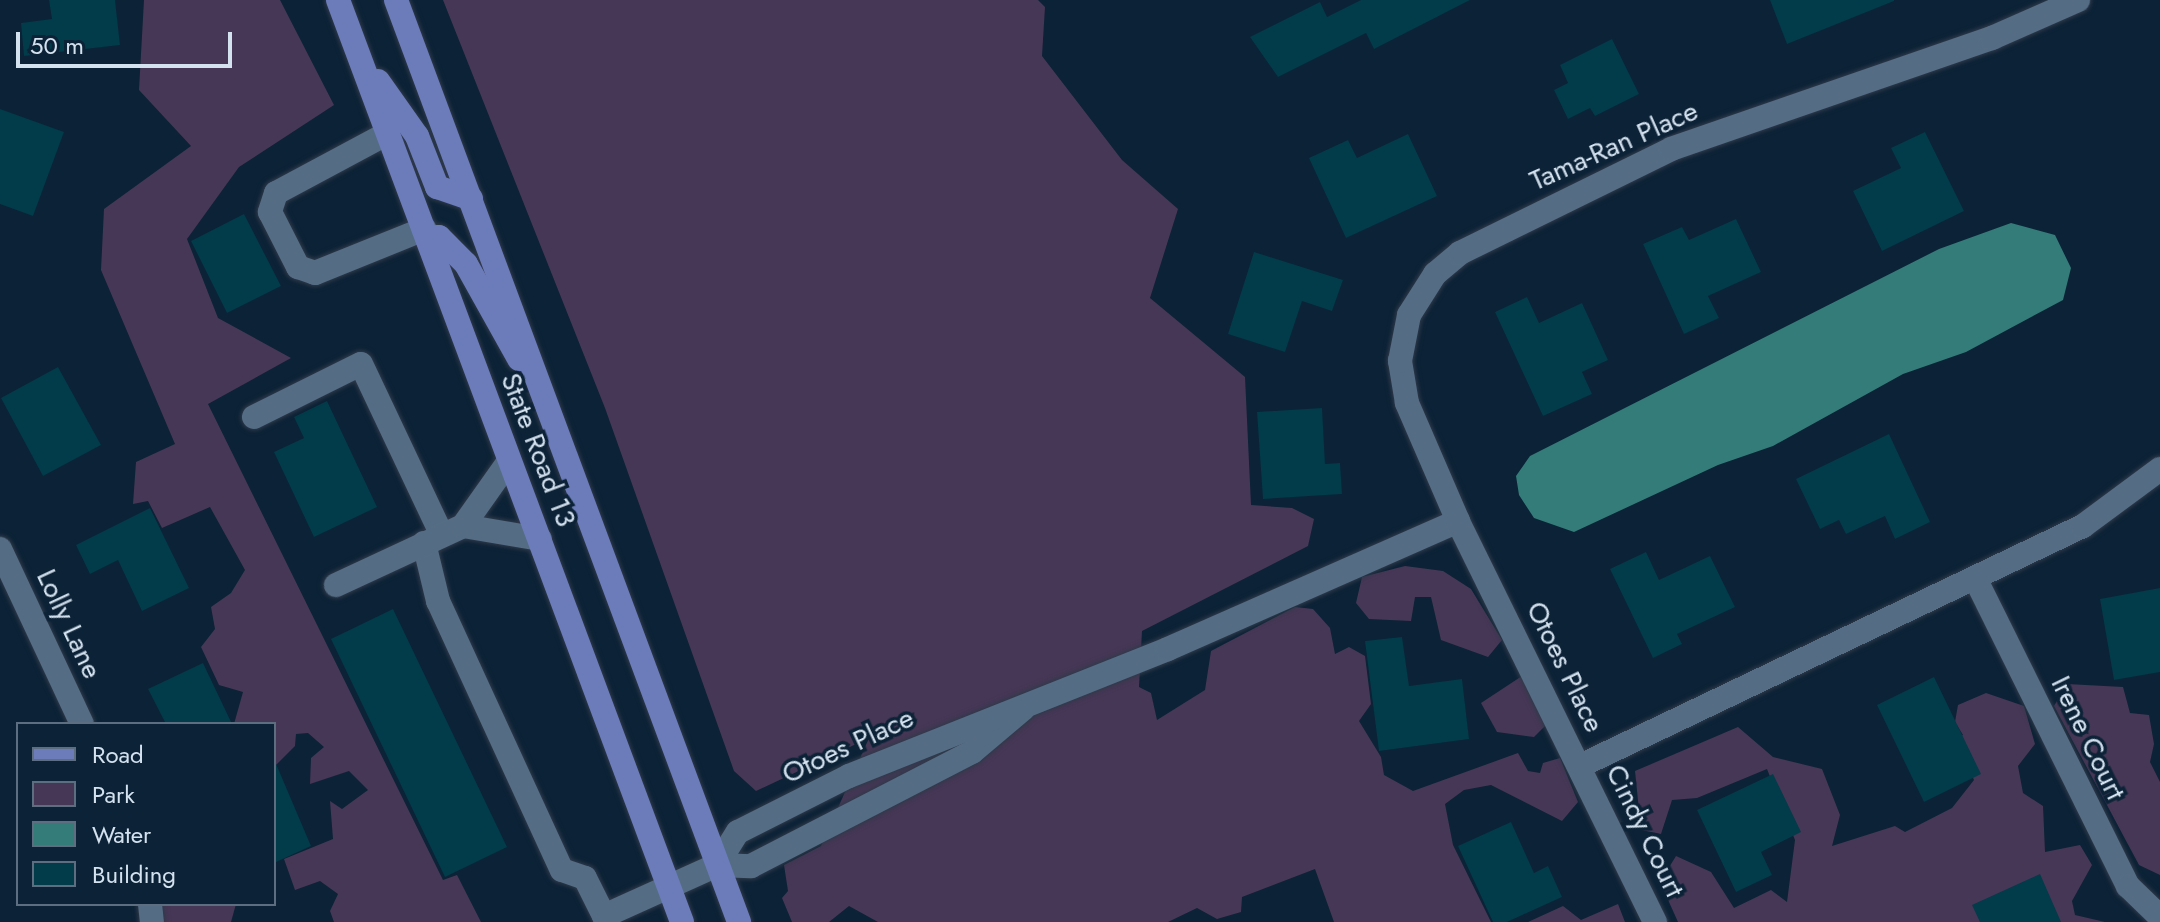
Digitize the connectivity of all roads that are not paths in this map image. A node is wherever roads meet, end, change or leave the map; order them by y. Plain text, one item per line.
1 (338, 0) edge
2 (396, 0) edge
3 (2078, 0) edge
4 (358, 53) junction
5 (388, 133) junction
6 (471, 199) junction
7 (425, 234) junction
8 (552, 416) junction
9 (254, 417) dead end
10 (509, 461) junction
11 (2160, 469) edge
12 (1458, 521) junction
13 (443, 535) junction
14 (540, 539) junction
15 (0, 549) edge
16 (1975, 578) junction
17 (336, 585) dead end
18 (1023, 709) junction
19 (81, 722) edge
20 (1580, 766) junction
21 (717, 865) junction
22 (670, 889) junction
23 (2160, 917) edge
24 (682, 922) edge
25 (739, 922) edge
26 (1655, 922) edge

1 - 4 main road, State Road 13
2 - 6 main road, State Road 13
3 - 12 street, Tama-Ran Place
4 - 5 main road, State Road 13
4 - 6 main road
5 - 7 main road, State Road 13
5 - 7 street
6 - 8 main road, State Road 13
7 - 8 main road
7 - 10 main road, State Road 13
8 - 21 main road, State Road 13
9 - 13 street
10 - 13 street
10 - 14 main road, State Road 13
11 - 16 street, Otoes Place
12 - 18 street, Otoes Place
12 - 20 street, Otoes Place
13 - 14 street
13 - 17 street
13 - 22 street, Otoes Place
14 - 22 main road, State Road 13
15 - 19 street, Lolly Lane
16 - 20 street, Otoes Place
16 - 23 street, Irene Court
18 - 21 street, Otoes Place
18 - 21 street, Otoes Place
20 - 26 street, Cindy Court
21 - 22 street, Otoes Place
21 - 25 main road, State Road 13
22 - 24 main road, State Road 13

